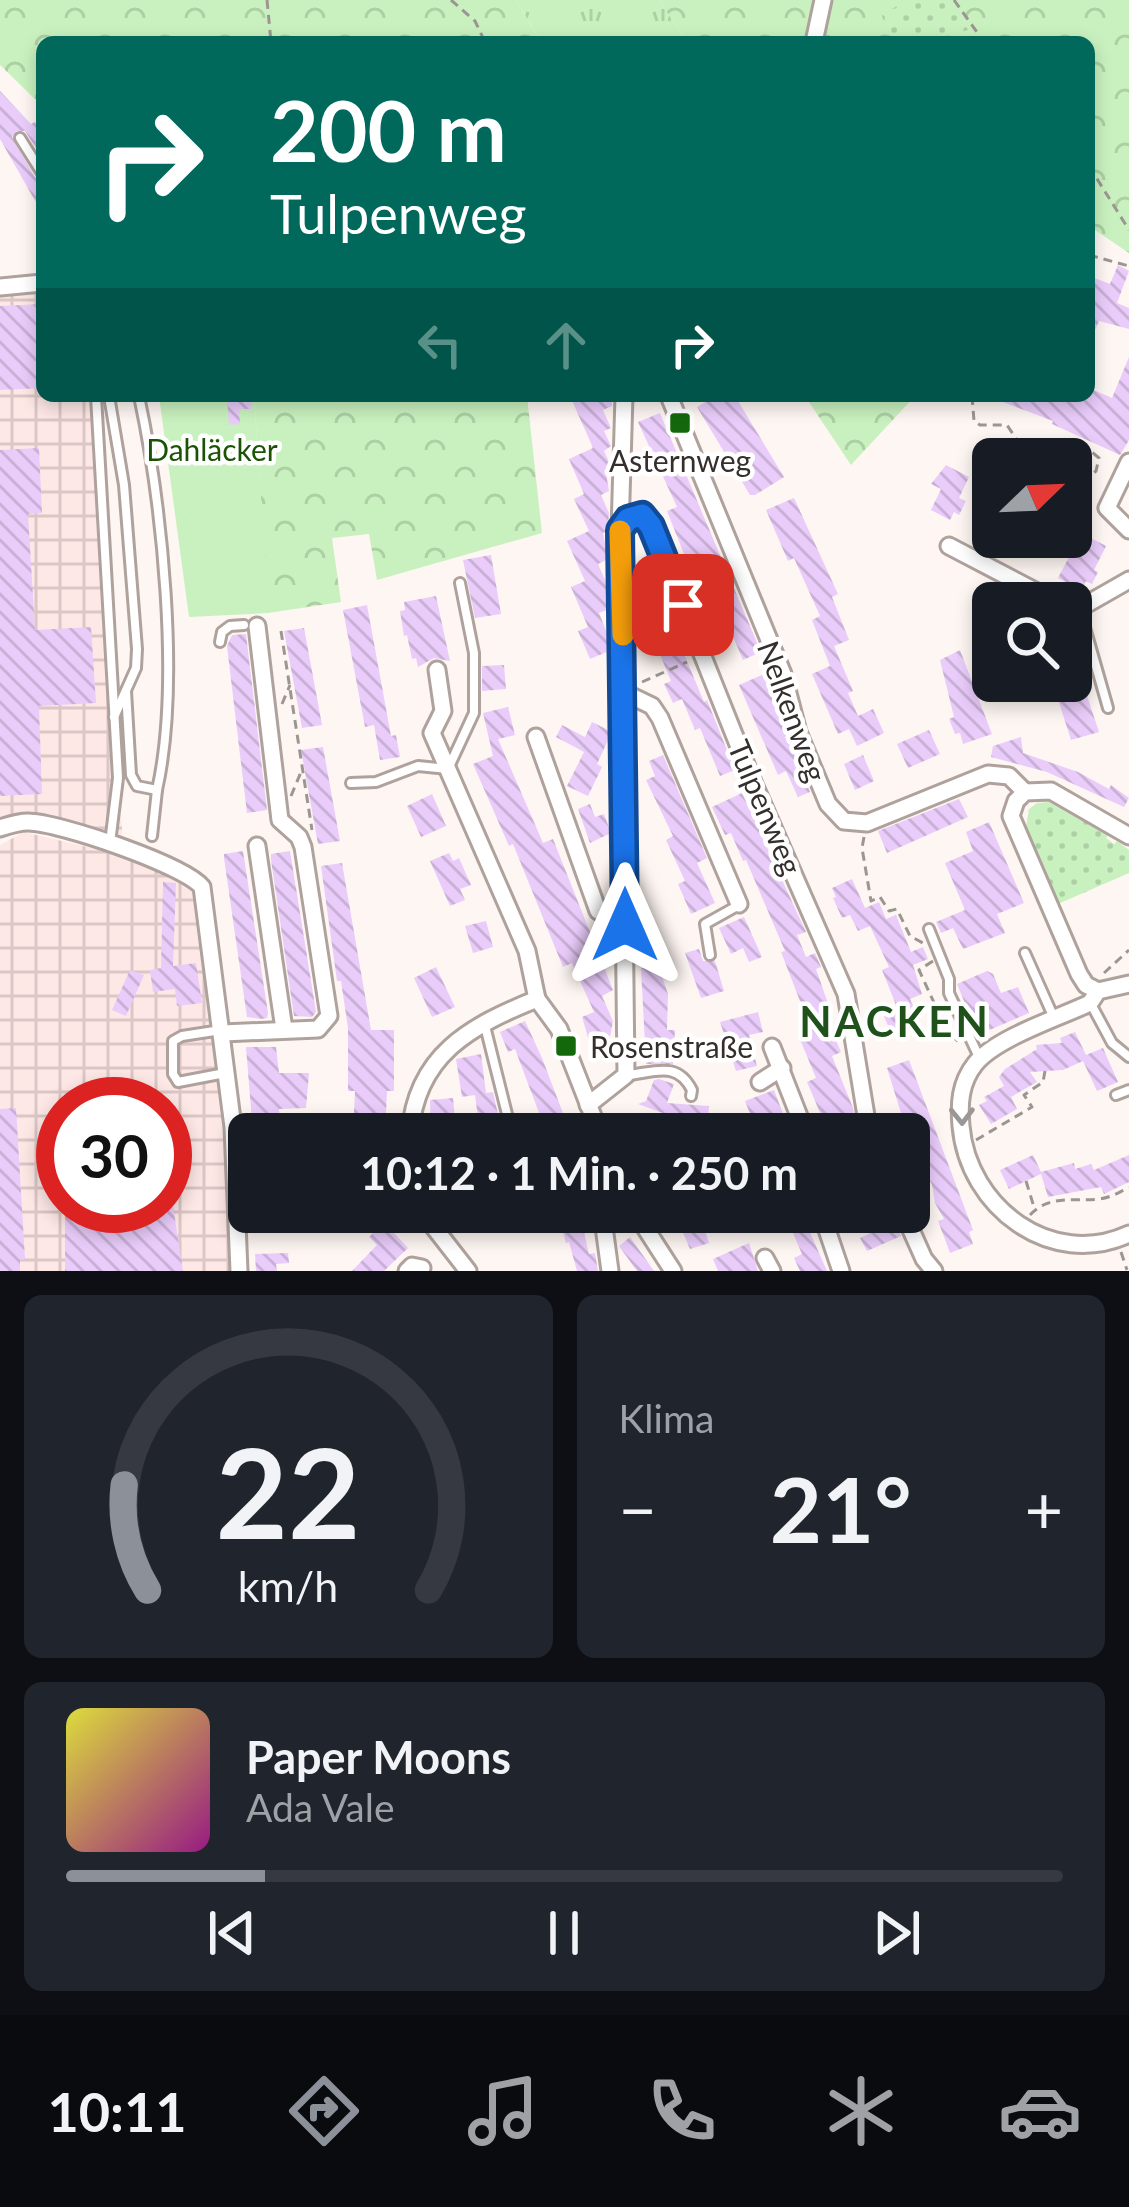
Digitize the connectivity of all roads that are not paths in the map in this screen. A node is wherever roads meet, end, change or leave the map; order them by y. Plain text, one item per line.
1 (823, 0) edge
2 (815, 36) edge
3 (20, 138) dead end
4 (36, 163) edge
5 (36, 284) edge
6 (0, 287) edge
7 (96, 402) edge
8 (110, 402) edge
9 (140, 402) edge
10 (624, 402) edge
11 (673, 402) edge
12 (1129, 463) edge
13 (620, 530) junction
14 (1129, 530) edge
15 (950, 546) dead end
16 (1129, 580) edge
17 (1018, 582) edge
18 (460, 583) dead end
19 (1092, 600) edge
20 (264, 627) joint
21 (220, 642) dead end
22 (1092, 658) edge
23 (437, 670) dead end
24 (126, 691) junction
25 (625, 693) junction
26 (1108, 708) dead end
27 (114, 718) junction
28 (536, 736) dead end
29 (448, 769) junction
30 (351, 783) dead end
31 (157, 790) junction
32 (1025, 791) junction
33 (0, 828) edge
34 (152, 836) dead end
35 (1129, 836) edge
36 (110, 844) junction
37 (257, 846) dead end
38 (739, 904) joint
39 (625, 925) junction
40 (929, 929) dead end
41 (1025, 953) dead end
42 (710, 955) dead end
43 (1127, 990) edge
44 (1094, 997) junction
45 (536, 999) junction
46 (1055, 1019) junction
47 (484, 1020) junction
48 (284, 1029) junction
49 (223, 1032) junction
50 (772, 1047) dead end
51 (1129, 1057) edge
52 (980, 1059) junction
53 (782, 1069) junction
54 (227, 1073) junction
55 (626, 1075) junction
56 (760, 1082) dead end
57 (1129, 1090) edge
58 (1117, 1095) dead end
59 (691, 1096) dead end
60 (588, 1106) junction
61 (413, 1113) edge
62 (507, 1113) edge
63 (591, 1113) edge
64 (798, 1113) edge
65 (866, 1113) edge
66 (438, 1233) edge
67 (605, 1233) edge
68 (649, 1233) edge
69 (828, 1233) edge
70 (914, 1233) edge
71 (1123, 1237) edge
72 (239, 1271) edge
73 (468, 1271) edge
74 (610, 1271) edge
75 (673, 1271) edge
76 (841, 1271) edge
77 (934, 1271) edge

1 - 2 street
3 - 4 lane
5 - 6 street
7 - 27 lane
8 - 24 lane
9 - 31 lane
10 - 13 street
11 - 32 street, Nelkenweg
12 - 14 street
13 - 25 street
13 - 65 street, Tulpenweg
15 - 17 street
16 - 19 street
18 - 29 lane
20 - 21 lane
20 - 48 street
22 - 26 lane
23 - 29 street
24 - 27 lane
24 - 31 lane
25 - 38 street
25 - 39 street
27 - 36 lane
28 - 39 street
29 - 30 lane
29 - 45 street
31 - 34 lane
32 - 35 street
32 - 44 street
33 - 36 street
36 - 49 street
37 - 48 street
38 - 42 lane
39 - 55 street
40 - 52 lane
41 - 46 lane
43 - 44 street
44 - 46 street
44 - 51 lane
45 - 47 street
45 - 60 street
46 - 52 street
47 - 61 street
47 - 62 lane
48 - 49 street
49 - 54 street
49 - 54 lane
50 - 53 street
52 -> 71 street
53 - 56 street
53 - 64 street
54 - 72 street
55 - 59 lane
55 - 60 street
57 - 58 lane
60 - 63 street
66 - 73 street
67 - 74 street
68 - 75 street
69 - 76 street
70 - 77 street

